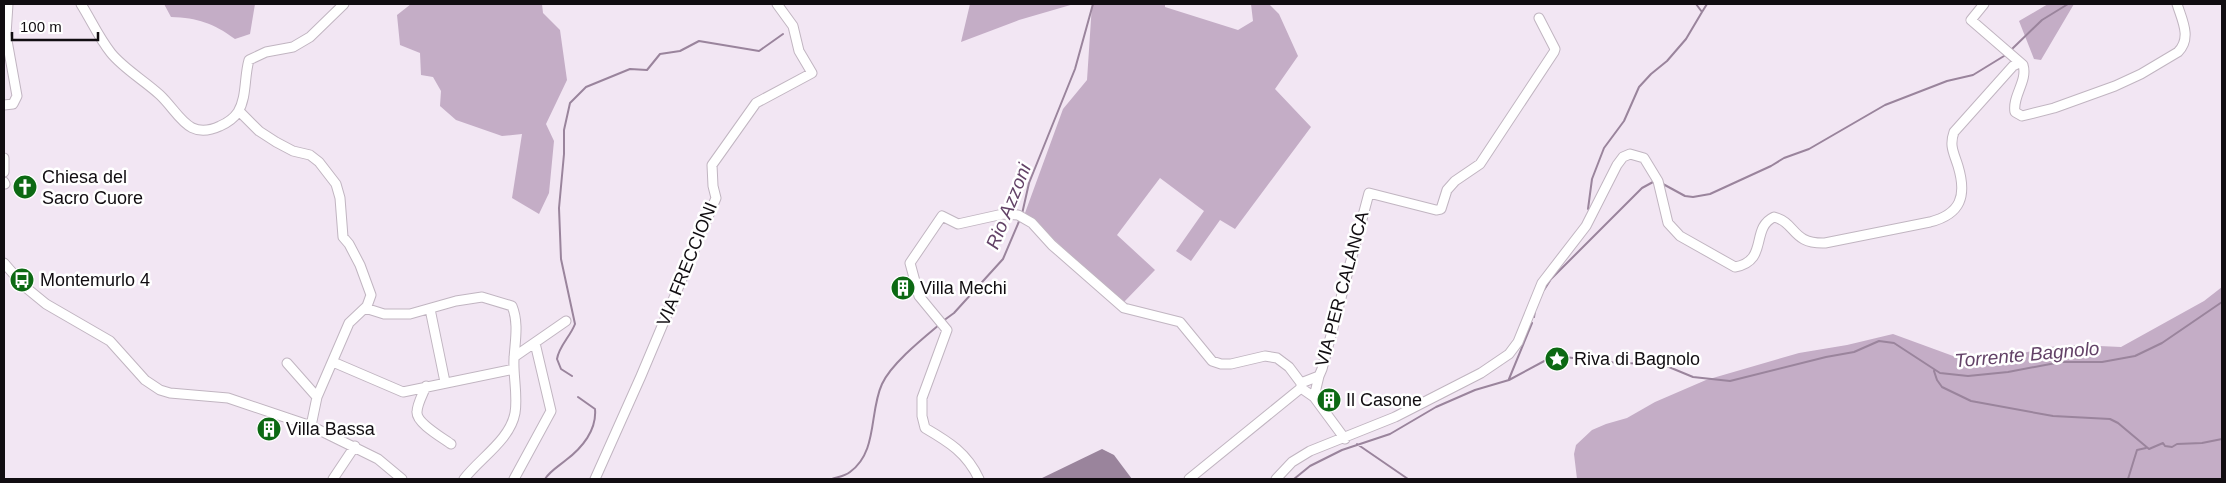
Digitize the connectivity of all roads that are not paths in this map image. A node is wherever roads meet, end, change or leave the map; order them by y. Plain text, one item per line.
1 (8, 4) edge
2 (81, 4) edge
3 (344, 4) edge
4 (777, 4) edge
5 (1984, 4) edge
6 (2177, 4) edge
7 (1539, 18) dead end
8 (2019, 63) junction
9 (4, 105) edge
10 (239, 111) junction
11 (4, 158) edge
12 (4, 172) edge
13 (4, 263) edge
14 (365, 308) junction
15 (430, 309) junction
16 (566, 321) dead end
17 (535, 343) junction
18 (514, 357) junction
19 (287, 362) dead end
20 (333, 362) junction
21 (514, 369) junction
22 (1319, 376) junction
23 (445, 382) junction
24 (426, 386) junction
25 (1301, 386) junction
26 (318, 397) junction
27 (1314, 397) junction
28 (311, 426) junction
29 (1344, 439) junction
30 (451, 444) dead end
31 (355, 446) junction
32 (333, 479) edge
33 (402, 479) edge
34 (464, 479) edge
35 (514, 479) edge
36 (595, 479) edge
37 (979, 479) edge
38 (1189, 479) edge
39 (1276, 479) edge

1 - 9 street
2 - 10 street
3 - 10 street
4 - 36 street, VIA FRECCIONI
5 - 8 street
6 - 8 street
7 - 22 street, VIA PER CALANCA
8 - 29 street
10 - 14 street
11 - 12 street
13 - 28 street
14 - 15 street
14 - 20 street
15 - 18 street
15 - 23 street
16 - 17 street
17 - 18 street
17 - 35 street
18 - 21 street
19 - 26 street
20 - 24 street
20 - 26 street
21 - 23 street
21 - 34 street
22 - 25 street, VIA PER CALANCA
22 - 27 street
23 - 24 street
24 - 30 street
25 - 27 street
25 - 37 street
25 - 38 street, VIA PER CALANCA
26 - 28 street
27 - 29 street
28 - 31 street
29 - 39 street
31 - 32 street
31 - 33 street

